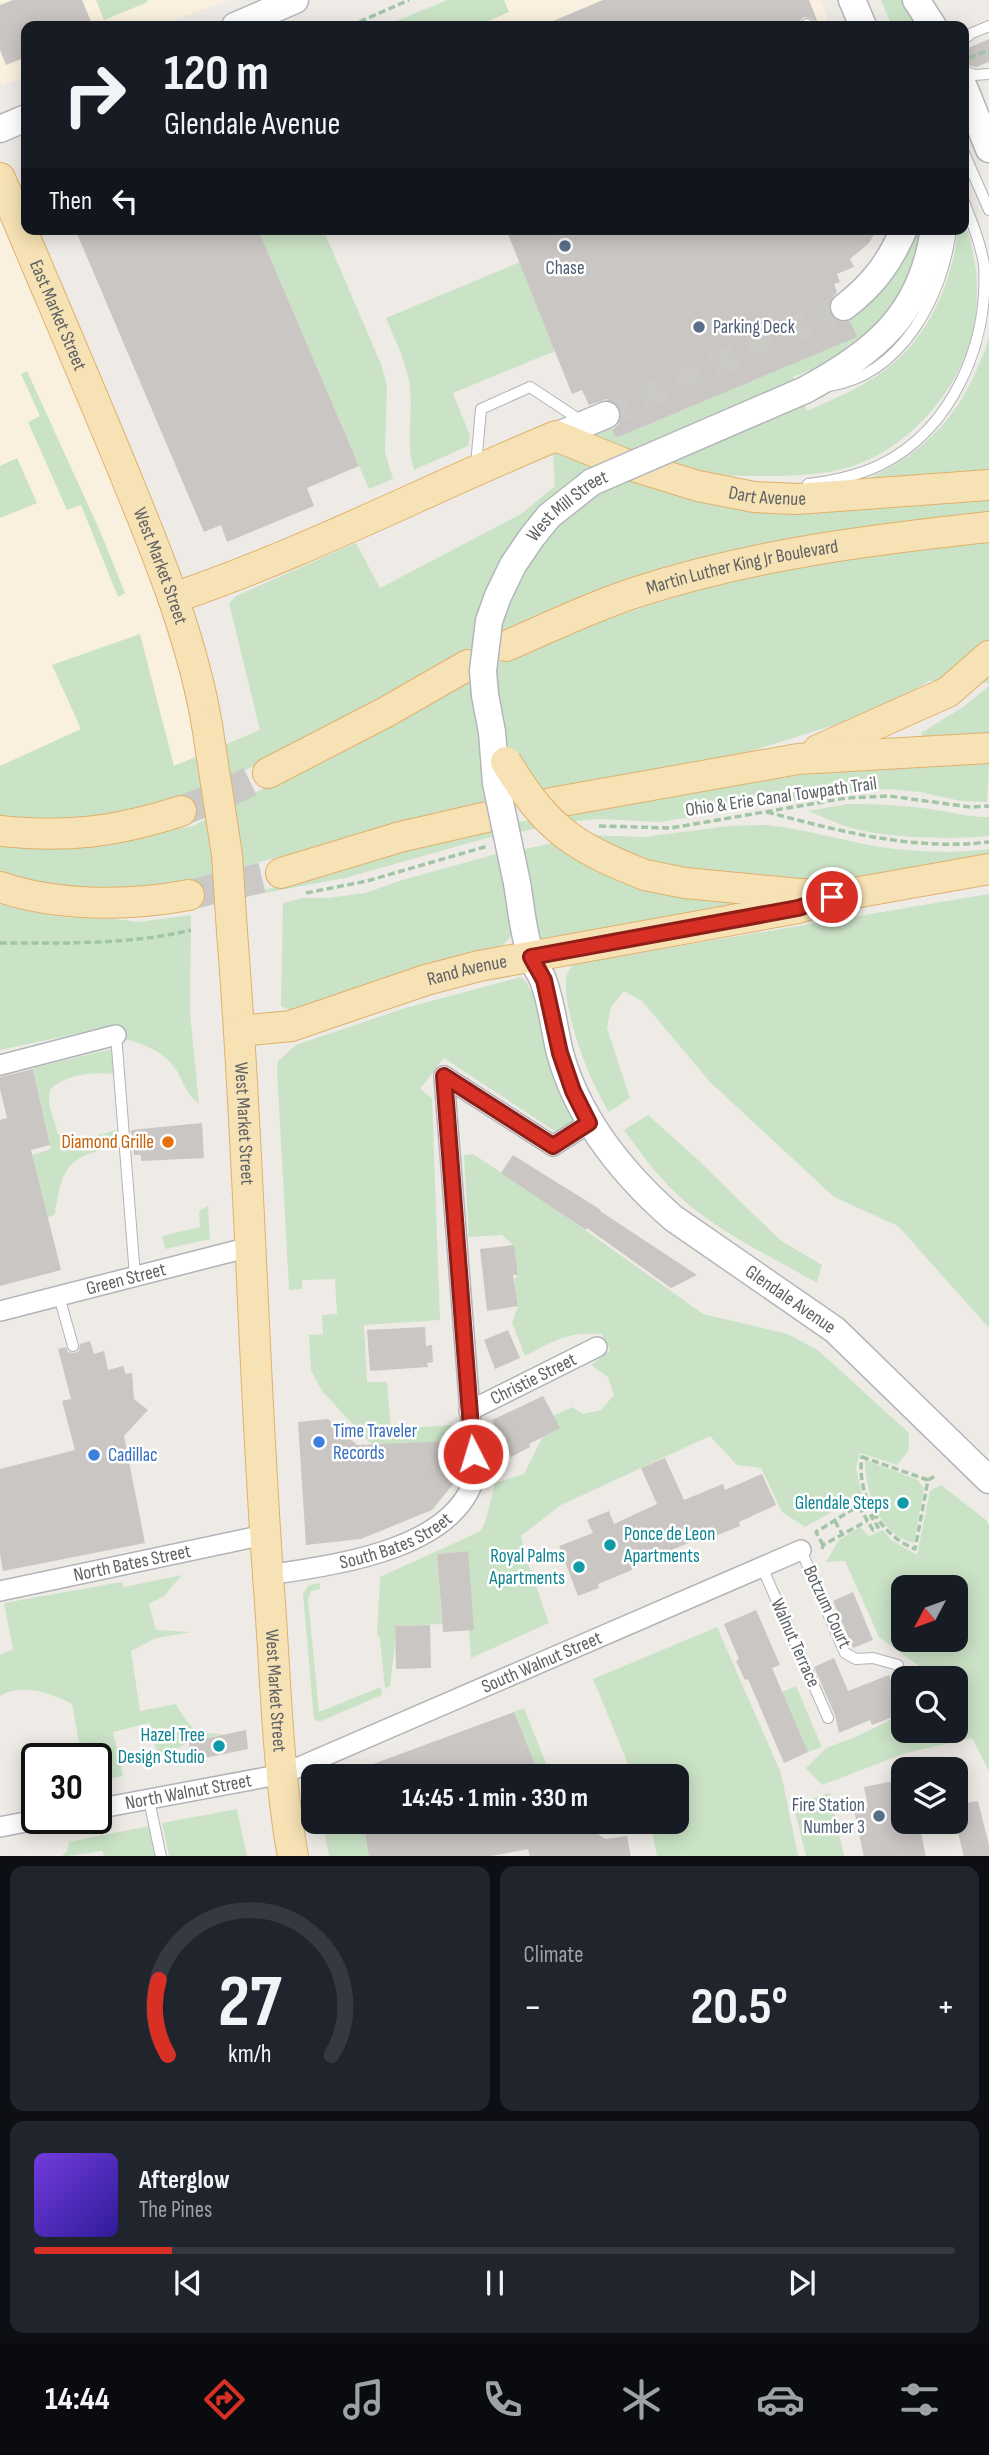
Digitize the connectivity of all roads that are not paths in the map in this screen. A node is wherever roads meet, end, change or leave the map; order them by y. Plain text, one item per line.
1 (295, 0) edge
2 (852, 0) edge
3 (916, 0) edge
4 (247, 21) edge
5 (861, 21) edge
6 (930, 21) edge
7 (989, 26) edge
8 (969, 35) edge
9 (969, 73) edge
10 (989, 74) edge
11 (969, 99) edge
12 (21, 120) edge
13 (0, 129) edge
14 (989, 149) edge
15 (969, 164) edge
16 (0, 178) edge
17 (989, 210) edge
18 (969, 214) edge
19 (21, 227) edge
20 (24, 235) edge
21 (901, 235) edge
22 (933, 235) edge
23 (950, 235) edge
24 (844, 307) tunnel mouth
25 (805, 390) junction
26 (100, 412) joint
27 (596, 419) joint
28 (556, 436) junction
29 (476, 469) junction
30 (795, 485) dead end
31 (989, 485) edge
32 (698, 486) junction
33 (760, 486) dead end
34 (989, 527) edge
35 (173, 598) junction
36 (506, 646) dead end
37 (989, 656) edge
38 (468, 666) dead end
39 (492, 732) junction
40 (989, 748) edge
41 (798, 759) junction
42 (268, 773) tunnel mouth
43 (551, 803) dead end
44 (180, 811) tunnel mouth
45 (494, 830) road end
46 (0, 831) edge
47 (989, 869) edge
48 (281, 873) tunnel mouth
49 (0, 887) edge
50 (189, 895) tunnel mouth
51 (832, 897) junction
52 (531, 957) junction
53 (240, 1031) junction
54 (116, 1035) joint
55 (0, 1065) edge
56 (589, 1123) junction
57 (250, 1247) junction
58 (135, 1276) junction
59 (59, 1296) junction
60 (0, 1311) edge
61 (73, 1346) dead end
62 (597, 1347) dead end
63 (469, 1411) junction
64 (989, 1480) edge
65 (264, 1535) junction
66 (801, 1550) joint
67 (762, 1567) junction
68 (268, 1575) junction
69 (0, 1591) edge
70 (898, 1665) dead end
71 (828, 1718) dead end
72 (283, 1774) junction
73 (149, 1800) junction
74 (112, 1806) edge
75 (21, 1823) edge
76 (0, 1827) edge
77 (161, 1856) edge
78 (293, 1856) edge

1 - 4 street
2 - 5 street
3 - 6 street
7 - 8 lane
9 - 10 lane
11 - 14 street
12 - 13 street
15 - 17 lane
16 - 19 main road, East Market Street
18 - 30 lane
20 - 26 main road, East Market Street
21 - 24 street
22 - 25 street, West Mill Street
23 - 25 lane
25 - 39 street, West Mill Street, bridge
26 - 35 main road, West Market Street
27 - 28 street
27 - 29 lane
28 - 29 main road
28 - 32 main road, Dart Avenue
29 - 35 main road
31 - 32 main road, Dart Avenue
32 - 33 lane
34 - 36 main road, Martin Luther King Jr Boulevard
35 - 53 main road, West Market Street, bridge
37 - 41 main road
38 - 42 main road
39 - 51 main road, bridge
39 - 52 street, West Mill Street, bridge
40 - 41 main road
41 - 43 main road
44 - 46 main road
45 - 48 main road
47 - 51 main road, Rand Avenue
49 - 50 main road
51 - 52 main road, Rand Avenue
52 - 53 main road, Rand Avenue
52 - 56 street, Glendale Avenue
53 - 57 main road, West Market Street
54 - 55 street
54 - 58 lane
56 - 63 street, South Bates Street
56 - 64 street, Glendale Avenue
57 - 58 street, Green Street
57 - 65 main road, West Market Street
58 - 59 street, Green Street
59 - 60 street, Green Street
59 - 61 lane
62 - 63 street, Christie Street
63 - 68 street, South Bates Street
65 - 68 main road, West Market Street
65 - 69 street, North Bates Street
66 - 67 street, South Walnut Street
66 - 70 lane, Botzum Court
67 - 71 lane, Walnut Terrace
67 - 72 street, South Walnut Street
68 - 72 main road, West Market Street
72 - 73 street, North Walnut Street
72 - 78 main road, West Market Street
73 - 74 street, North Walnut Street
73 - 77 lane
75 - 76 street

